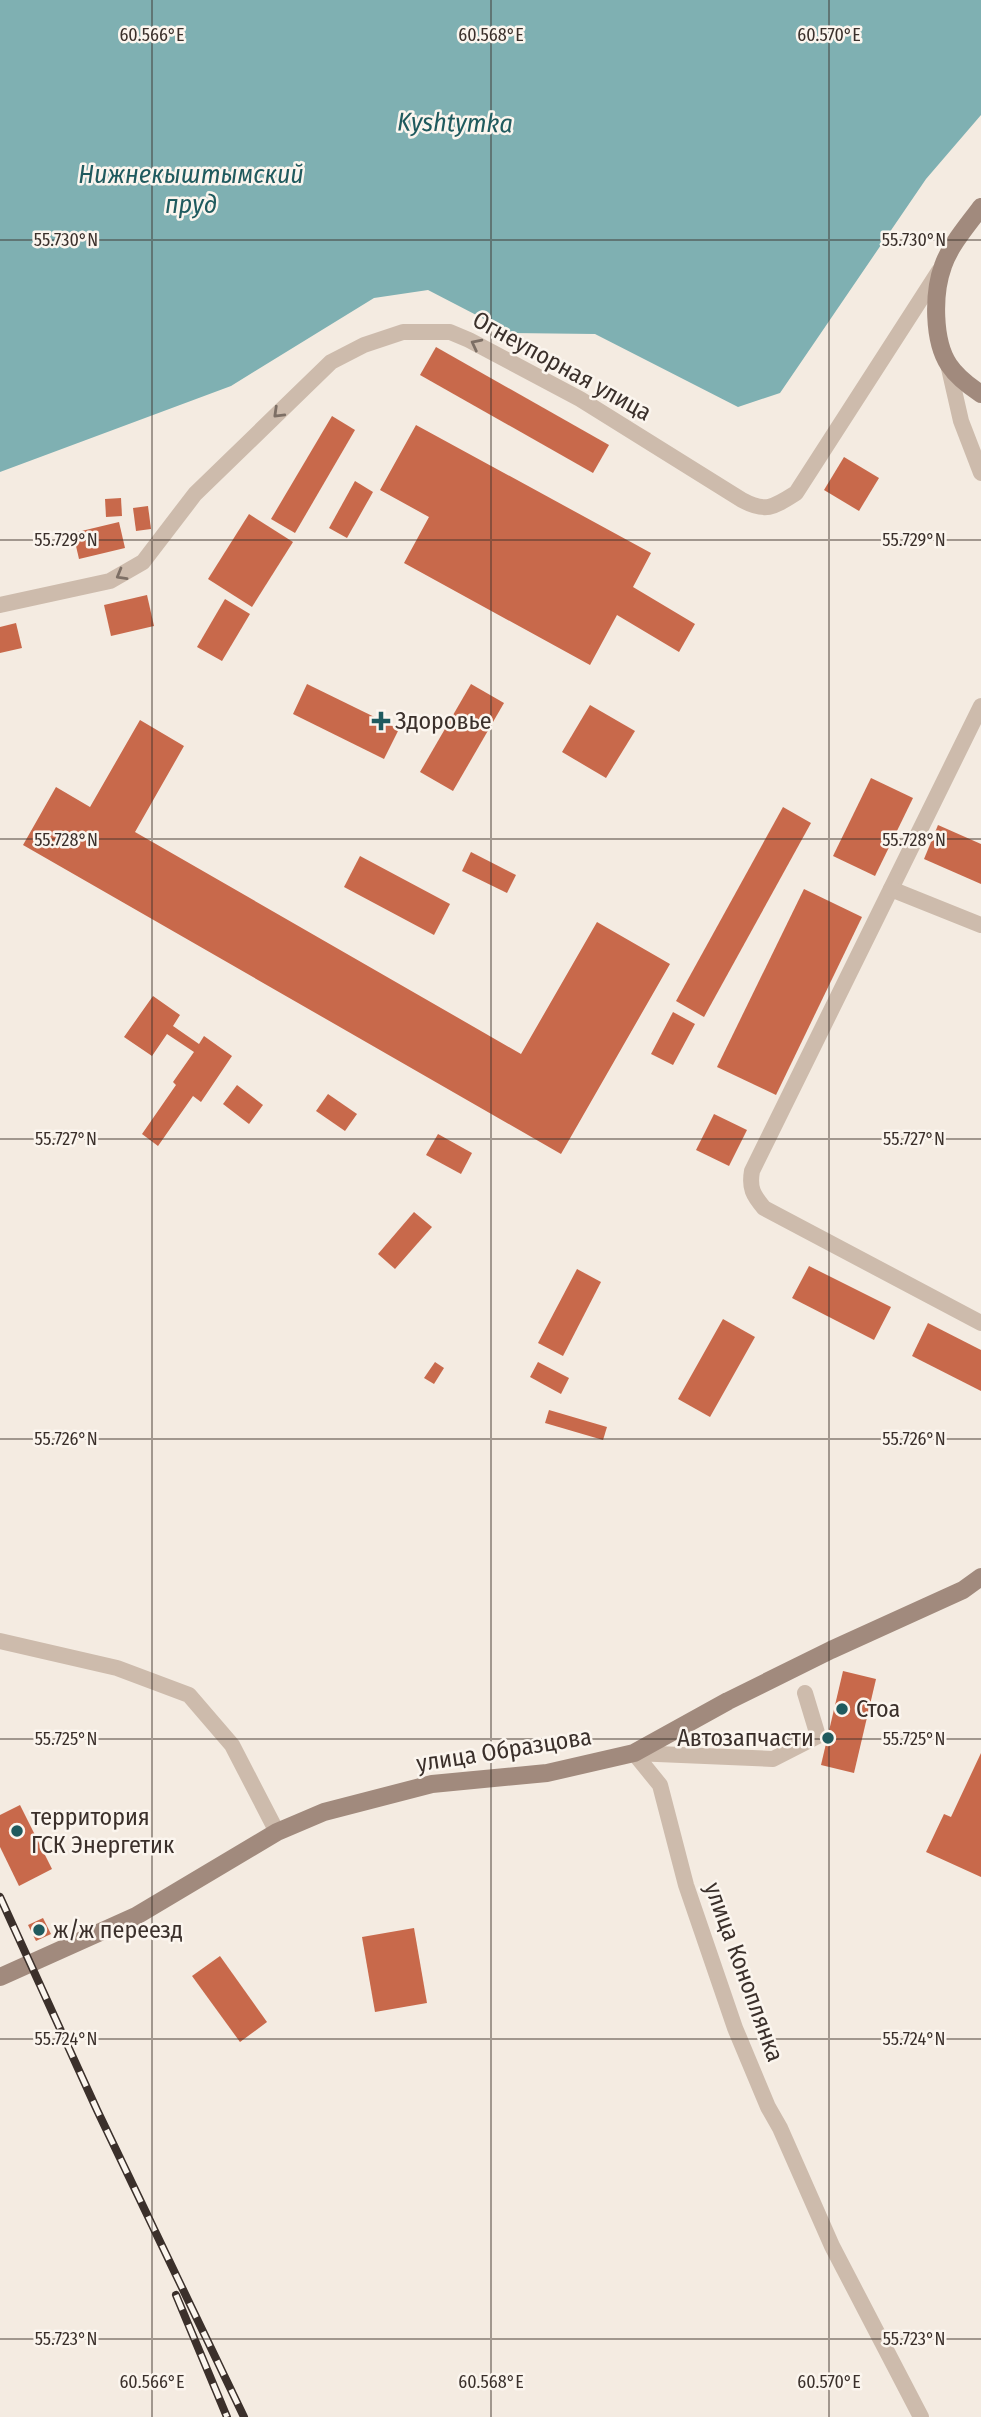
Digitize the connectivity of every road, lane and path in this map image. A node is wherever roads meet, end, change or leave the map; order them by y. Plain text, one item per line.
1 (981, 207) edge
2 (943, 266) junction
3 (948, 364) junction
4 (981, 394) edge
5 (981, 473) edge
6 (0, 605) edge
7 (981, 706) edge
8 (891, 889) junction
9 (981, 925) edge
10 (981, 1323) edge
11 (981, 1577) edge
12 (0, 1641) edge
13 (805, 1693) dead end
14 (634, 1753) junction
15 (277, 1832) junction
16 (0, 1977) edge
17 (921, 2417) edge

1 - 2 main road, Огнеупорная улица
2 - 3 main road
2 -> 6 street, Огнеупорная улица
3 - 4 main road
3 - 5 street
7 - 8 street
8 - 9 street
8 - 10 street
11 - 14 main road, улица Образцова
12 - 15 street
13 - 14 street
14 - 15 main road, улица Образцова
14 - 17 street, улица Коноплянка
15 - 16 main road, улица Образцова

